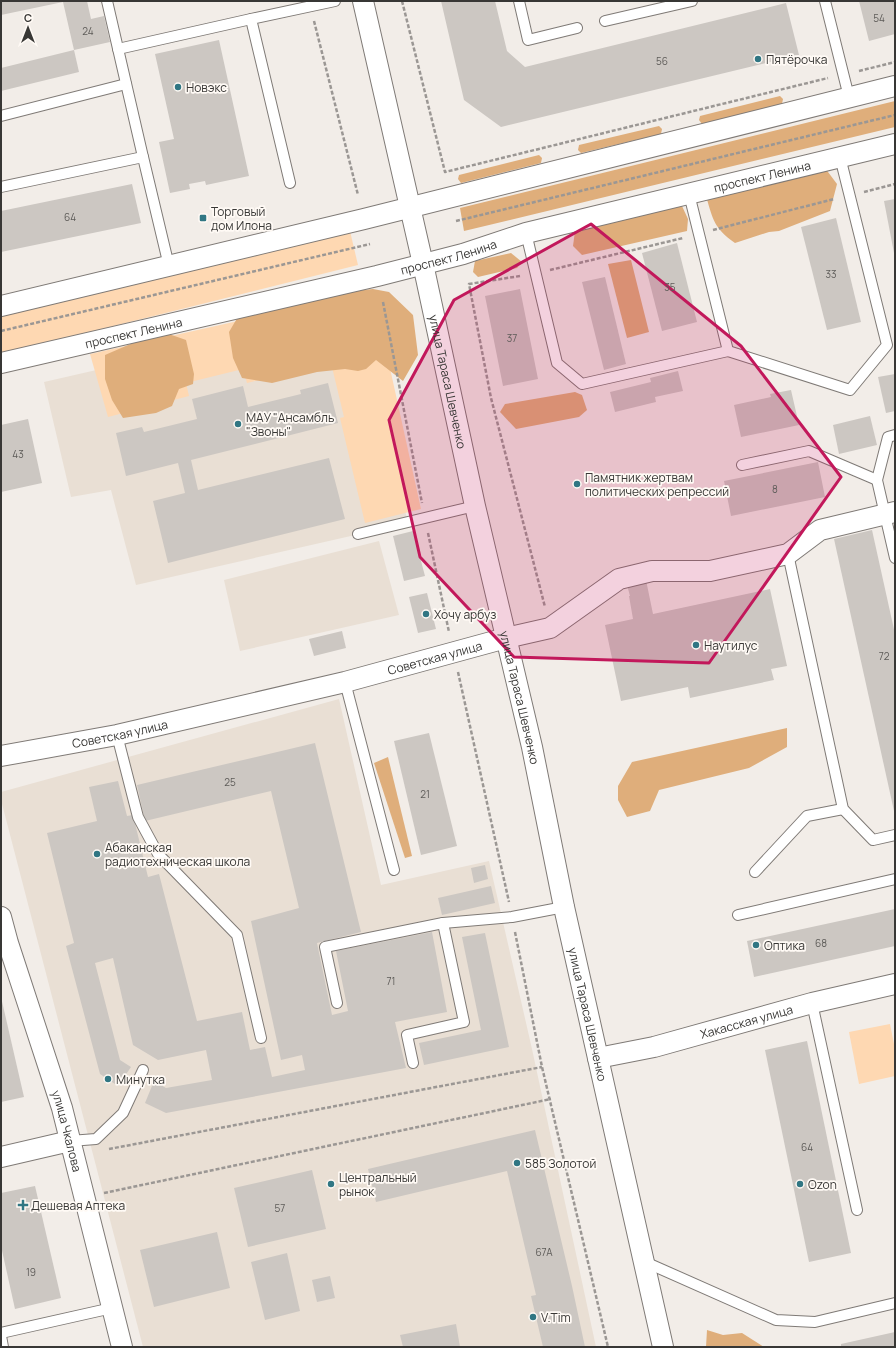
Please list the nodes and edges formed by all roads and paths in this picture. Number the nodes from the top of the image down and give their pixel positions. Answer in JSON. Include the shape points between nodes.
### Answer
{"nodes":[{"id":1,"x":107,"y":1,"type":"edge"},
{"id":2,"x":335,"y":1,"type":"edge"},
{"id":3,"x":363,"y":1,"type":"edge"},
{"id":4,"x":402,"y":1,"type":"edge"},
{"id":5,"x":519,"y":1,"type":"edge"},
{"id":6,"x":692,"y":1,"type":"edge"},
{"id":7,"x":825,"y":1,"type":"edge"},
{"id":8,"x":310,"y":6,"type":"junction"},
{"id":9,"x":251,"y":19,"type":"junction"},
{"id":10,"x":605,"y":22,"type":"dead end"},
{"id":11,"x":577,"y":28,"type":"dead end"},
{"id":12,"x":118,"y":49,"type":"junction"},
{"id":13,"x":895,"y":62,"type":"edge"},
{"id":14,"x":843,"y":75,"type":"junction"},
{"id":15,"x":126,"y":84,"type":"junction"},
{"id":16,"x":895,"y":86,"type":"edge"},
{"id":17,"x":849,"y":97,"type":"junction"},
{"id":18,"x":895,"y":115,"type":"edge"},
{"id":19,"x":1,"y":116,"type":"edge"},
{"id":20,"x":895,"y":144,"type":"edge"},
{"id":21,"x":143,"y":157,"type":"junction"},
{"id":22,"x":840,"y":157,"type":"junction"},
{"id":23,"x":290,"y":182,"type":"dead end"},
{"id":24,"x":1,"y":187,"type":"edge"},
{"id":25,"x":689,"y":194,"type":"junction"},
{"id":26,"x":358,"y":195,"type":"dead end"},
{"id":27,"x":410,"y":208,"type":"junction"},
{"id":28,"x":456,"y":221,"type":"dead end"},
{"id":29,"x":526,"y":233,"type":"junction"},
{"id":30,"x":370,"y":244,"type":"dead end"},
{"id":31,"x":423,"y":264,"type":"junction"},
{"id":32,"x":169,"y":266,"type":"junction"},
{"id":33,"x":469,"y":284,"type":"dead end"},
{"id":34,"x":383,"y":302,"type":"dead end"},
{"id":35,"x":1,"y":306,"type":"edge"},
{"id":36,"x":1,"y":331,"type":"edge"},
{"id":37,"x":728,"y":351,"type":"junction"},
{"id":38,"x":1,"y":363,"type":"edge"},
{"id":39,"x":895,"y":435,"type":"edge"},
{"id":40,"x":742,"y":465,"type":"dead end"},
{"id":41,"x":877,"y":480,"type":"junction"},
{"id":42,"x":475,"y":506,"type":"junction"},
{"id":43,"x":890,"y":513,"type":"edge"},
{"id":44,"x":424,"y":517,"type":"junction"},
{"id":45,"x":358,"y":534,"type":"dead end"},
{"id":46,"x":788,"y":554,"type":"junction"},
{"id":47,"x":895,"y":558,"type":"edge"},
{"id":48,"x":550,"y":628,"type":"junction"},
{"id":49,"x":506,"y":638,"type":"junction"},
{"id":50,"x":454,"y":652,"type":"junction"},
{"id":51,"x":345,"y":682,"type":"junction"},
{"id":52,"x":118,"y":735,"type":"junction"},
{"id":53,"x":1,"y":756,"type":"edge"},
{"id":54,"x":843,"y":809,"type":"junction"},
{"id":55,"x":895,"y":835,"type":"edge"},
{"id":56,"x":394,"y":870,"type":"dead end"},
{"id":57,"x":755,"y":872,"type":"dead end"},
{"id":58,"x":895,"y":879,"type":"edge"},
{"id":59,"x":564,"y":907,"type":"junction"},
{"id":60,"x":738,"y":915,"type":"dead end"},
{"id":61,"x":512,"y":916,"type":"junction"},
{"id":62,"x":1,"y":917,"type":"edge"},
{"id":63,"x":443,"y":922,"type":"junction"},
{"id":64,"x":4,"y":944,"type":"edge"},
{"id":65,"x":895,"y":984,"type":"edge"},
{"id":66,"x":337,"y":1003,"type":"dead end"},
{"id":67,"x":812,"y":1003,"type":"junction"},
{"id":68,"x":261,"y":1038,"type":"dead end"},
{"id":69,"x":598,"y":1058,"type":"junction"},
{"id":70,"x":413,"y":1063,"type":"dead end"},
{"id":71,"x":542,"y":1067,"type":"junction"},
{"id":72,"x":143,"y":1070,"type":"dead end"},
{"id":73,"x":550,"y":1099,"type":"junction"},
{"id":74,"x":70,"y":1141,"type":"junction"},
{"id":75,"x":103,"y":1150,"type":"dead end"},
{"id":76,"x":1,"y":1157,"type":"edge"},
{"id":77,"x":85,"y":1199,"type":"junction"},
{"id":78,"x":857,"y":1210,"type":"dead end"},
{"id":79,"x":645,"y":1262,"type":"junction"},
{"id":80,"x":895,"y":1303,"type":"edge"},
{"id":81,"x":112,"y":1308,"type":"junction"},
{"id":82,"x":1,"y":1333,"type":"edge"},
{"id":83,"x":1,"y":1336,"type":"edge"},
{"id":84,"x":3,"y":1347,"type":"edge"},
{"id":85,"x":122,"y":1347,"type":"edge"},
{"id":86,"x":608,"y":1347,"type":"edge"},
{"id":87,"x":663,"y":1347,"type":"edge"}],
"edges":[{"from":1,"to":12,"type":"lane"},
{"from":2,"to":8,"type":"lane"},
{"from":3,"to":27,"type":"street","name":"улица Тараса Шевченко"},
{"from":4,"to":14,"type":"path","via":[[445,172]]},
{"from":5,"to":11,"type":"lane","via":[[528,40]]},
{"from":6,"to":10,"type":"lane"},
{"from":7,"to":14,"type":"lane"},
{"from":8,"to":9,"type":"lane"},
{"from":8,"to":26,"type":"path"},
{"from":9,"to":12,"type":"lane"},
{"from":9,"to":23,"type":"lane"},
{"from":12,"to":15,"type":"lane"},
{"from":13,"to":14,"type":"path"},
{"from":14,"to":17,"type":"lane"},
{"from":15,"to":19,"type":"lane"},
{"from":15,"to":21,"type":"lane"},
{"from":16,"to":17,"type":"street"},
{"from":17,"to":27,"type":"street"},
{"from":18,"to":28,"type":"path"},
{"from":20,"to":22,"type":"street","name":"проспект Ленина"},
{"from":21,"to":24,"type":"lane"},
{"from":21,"to":32,"type":"lane"},
{"from":22,"to":25,"type":"street","name":"проспект Ленина"},
{"from":22,"to":37,"type":"lane","via":[[887,345],[850,390]]},
{"from":25,"to":29,"type":"street","name":"проспект Ленина"},
{"from":25,"to":37,"type":"lane"},
{"from":27,"to":31,"type":"street","name":"улица Тараса Шевченко"},
{"from":27,"to":32,"type":"street"},
{"from":29,"to":31,"type":"street","name":"проспект Ленина"},
{"from":29,"to":37,"type":"lane","via":[[557,363],[582,384]]},
{"from":30,"to":36,"type":"path"},
{"from":31,"to":38,"type":"street","name":"проспект Ленина"},
{"from":31,"to":42,"type":"street","name":"улица Тараса Шевченко"},
{"from":32,"to":35,"type":"street"},
{"from":33,"to":48,"type":"path","via":[[491,398]]},
{"from":34,"to":44,"type":"path"},
{"from":39,"to":41,"type":"lane","via":[[888,437]]},
{"from":40,"to":41,"type":"lane","via":[[809,451]]},
{"from":41,"to":43,"type":"lane"},
{"from":42,"to":44,"type":"lane"},
{"from":42,"to":49,"type":"street","name":"улица Тараса Шевченко"},
{"from":43,"to":46,"type":"street","name":"Советская улица","via":[[820,530]]},
{"from":43,"to":47,"type":"lane"},
{"from":44,"to":45,"type":"lane"},
{"from":44,"to":50,"type":"path"},
{"from":46,"to":48,"type":"street","name":"Советская улица","via":[[710,571],[652,571],[619,579]]},
{"from":46,"to":54,"type":"lane"},
{"from":48,"to":49,"type":"street","name":"Советская улица"},
{"from":49,"to":50,"type":"street","name":"Советская улица"},
{"from":49,"to":59,"type":"street","name":"улица Тараса Шевченко","via":[[532,747]]},
{"from":50,"to":51,"type":"street","name":"Советская улица"},
{"from":50,"to":61,"type":"path"},
{"from":51,"to":52,"type":"street","name":"Советская улица"},
{"from":51,"to":56,"type":"lane"},
{"from":52,"to":53,"type":"street","name":"Советская улица"},
{"from":52,"to":68,"type":"lane","via":[[138,817],[158,854],[237,935]]},
{"from":54,"to":55,"type":"lane","via":[[873,840]]},
{"from":54,"to":57,"type":"lane","via":[[807,816]]},
{"from":58,"to":60,"type":"lane"},
{"from":59,"to":61,"type":"lane"},
{"from":59,"to":69,"type":"street","name":"улица Тараса Шевченко"},
{"from":61,"to":63,"type":"lane"},
{"from":61,"to":71,"type":"path"},
{"from":62,"to":64,"type":"street","name":"улица Чкалова"},
{"from":63,"to":66,"type":"lane","via":[[325,947]]},
{"from":63,"to":70,"type":"lane","via":[[464,1022],[407,1035]]},
{"from":64,"to":74,"type":"street","name":"улица Чкалова","via":[[62,1108]]},
{"from":65,"to":67,"type":"street","name":"Хакасская улица"},
{"from":67,"to":69,"type":"street","name":"Хакасская улица","via":[[654,1047]]},
{"from":67,"to":78,"type":"lane"},
{"from":69,"to":79,"type":"street","name":"улица Тараса Шевченко"},
{"from":71,"to":73,"type":"path"},
{"from":71,"to":75,"type":"path"},
{"from":72,"to":74,"type":"lane","via":[[122,1113],[96,1139]]},
{"from":73,"to":77,"type":"path"},
{"from":73,"to":86,"type":"path"},
{"from":74,"to":76,"type":"street"},
{"from":74,"to":77,"type":"street","name":"улица Чкалова"},
{"from":77,"to":81,"type":"street","name":"улица Чкалова"},
{"from":79,"to":80,"type":"lane","via":[[776,1320],[815,1322]]},
{"from":79,"to":87,"type":"street","name":"улица Тараса Шевченко"},
{"from":81,"to":82,"type":"lane"},
{"from":81,"to":85,"type":"street","name":"улица Чкалова"},
{"from":83,"to":84,"type":"lane"}]}
